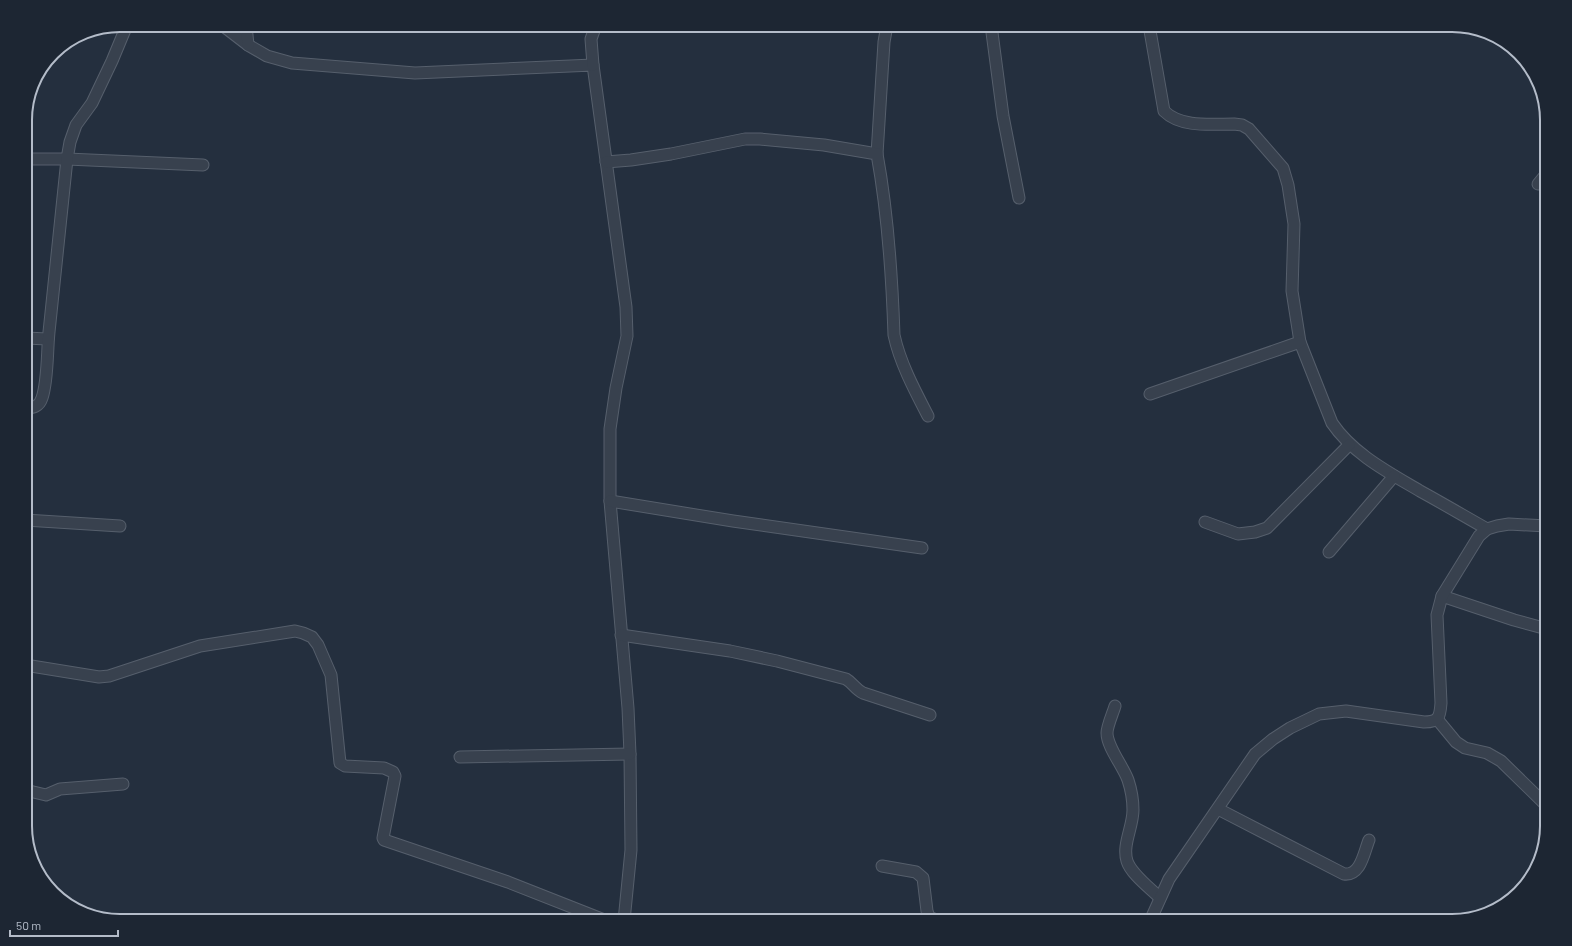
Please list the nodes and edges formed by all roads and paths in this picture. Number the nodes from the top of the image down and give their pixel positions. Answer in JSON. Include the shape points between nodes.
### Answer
{"nodes":[{"id":1,"x":124,"y":32,"type":"edge"},
{"id":2,"x":231,"y":32,"type":"edge"},
{"id":3,"x":247,"y":32,"type":"edge"},
{"id":4,"x":594,"y":32,"type":"edge"},
{"id":5,"x":886,"y":32,"type":"edge"},
{"id":6,"x":992,"y":32,"type":"edge"},
{"id":7,"x":1150,"y":32,"type":"edge"},
{"id":8,"x":248,"y":45,"type":"junction"},
{"id":9,"x":593,"y":65,"type":"junction"},
{"id":10,"x":878,"y":154,"type":"junction"},
{"id":11,"x":32,"y":159,"type":"edge"},
{"id":12,"x":67,"y":159,"type":"junction"},
{"id":13,"x":606,"y":162,"type":"junction"},
{"id":14,"x":203,"y":165,"type":"dead end"},
{"id":15,"x":1540,"y":182,"type":"edge"},
{"id":16,"x":1538,"y":184,"type":"dead end"},
{"id":17,"x":1020,"y":198,"type":"dead end"},
{"id":18,"x":32,"y":338,"type":"edge"},
{"id":19,"x":48,"y":339,"type":"junction"},
{"id":20,"x":1300,"y":342,"type":"junction"},
{"id":21,"x":1150,"y":394,"type":"dead end"},
{"id":22,"x":32,"y":408,"type":"edge"},
{"id":23,"x":928,"y":416,"type":"dead end"},
{"id":24,"x":1349,"y":445,"type":"junction"},
{"id":25,"x":1394,"y":476,"type":"junction"},
{"id":26,"x":610,"y":501,"type":"junction"},
{"id":27,"x":32,"y":520,"type":"edge"},
{"id":28,"x":1206,"y":522,"type":"dead end"},
{"id":29,"x":120,"y":526,"type":"dead end"},
{"id":30,"x":1540,"y":526,"type":"edge"},
{"id":31,"x":1487,"y":529,"type":"junction"},
{"id":32,"x":922,"y":548,"type":"dead end"},
{"id":33,"x":1329,"y":552,"type":"dead end"},
{"id":34,"x":1442,"y":596,"type":"junction"},
{"id":35,"x":1540,"y":627,"type":"edge"},
{"id":36,"x":621,"y":635,"type":"junction"},
{"id":37,"x":32,"y":666,"type":"edge"},
{"id":38,"x":1115,"y":706,"type":"dead end"},
{"id":39,"x":930,"y":715,"type":"dead end"},
{"id":40,"x":1437,"y":719,"type":"junction"},
{"id":41,"x":630,"y":754,"type":"junction"},
{"id":42,"x":460,"y":757,"type":"dead end"},
{"id":43,"x":123,"y":784,"type":"dead end"},
{"id":44,"x":32,"y":792,"type":"edge"},
{"id":45,"x":1540,"y":799,"type":"edge"},
{"id":46,"x":1218,"y":809,"type":"junction"},
{"id":47,"x":1369,"y":840,"type":"dead end"},
{"id":48,"x":882,"y":866,"type":"dead end"},
{"id":49,"x":1160,"y":898,"type":"junction"},
{"id":50,"x":589,"y":914,"type":"edge"},
{"id":51,"x":625,"y":914,"type":"edge"},
{"id":52,"x":928,"y":914,"type":"edge"},
{"id":53,"x":1153,"y":914,"type":"edge"}],
"edges":[{"from":1,"to":12,"type":"street","via":[[92,103],[76,125]]},
{"from":2,"to":8,"type":"street"},
{"from":3,"to":8,"type":"street"},
{"from":4,"to":9,"type":"street","via":[[591,39]]},
{"from":5,"to":10,"type":"street"},
{"from":6,"to":17,"type":"street","via":[[1003,116]]},
{"from":7,"to":20,"type":"street","via":[[1164,111],[1185,122],[1242,125],[1249,129],[1283,168],[1294,224],[1292,291]]},
{"from":8,"to":9,"type":"street","via":[[267,56],[292,63],[415,73]]},
{"from":9,"to":13,"type":"street"},
{"from":10,"to":13,"type":"street","via":[[824,145],[745,139],[671,154]]},
{"from":10,"to":23,"type":"street","via":[[893,281],[894,335],[914,391]]},
{"from":11,"to":12,"type":"street"},
{"from":12,"to":14,"type":"street"},
{"from":12,"to":19,"type":"street"},
{"from":13,"to":26,"type":"street","via":[[626,307],[627,336],[610,429]]},
{"from":15,"to":16,"type":"street"},
{"from":18,"to":19,"type":"street"},
{"from":19,"to":22,"type":"street","via":[[42,398],[38,405]]},
{"from":20,"to":21,"type":"street"},
{"from":20,"to":24,"type":"street","via":[[1332,423]]},
{"from":24,"to":25,"type":"street"},
{"from":24,"to":28,"type":"street","via":[[1267,528],[1238,534]]},
{"from":25,"to":31,"type":"street"},
{"from":25,"to":33,"type":"street"},
{"from":26,"to":32,"type":"street"},
{"from":26,"to":36,"type":"street"},
{"from":27,"to":29,"type":"street"},
{"from":30,"to":31,"type":"street","via":[[1509,524]]},
{"from":31,"to":34,"type":"street","via":[[1479,536]]},
{"from":34,"to":35,"type":"street"},
{"from":34,"to":40,"type":"street","via":[[1437,614],[1441,703]]},
{"from":36,"to":39,"type":"street","via":[[730,651],[777,661],[838,677],[851,682],[863,693]]},
{"from":36,"to":41,"type":"street"},
{"from":37,"to":50,"type":"street","via":[[99,677],[109,676],[200,646],[295,632],[312,637],[331,675],[340,764],[384,768],[393,772],[395,776],[384,840],[508,882]]},
{"from":38,"to":49,"type":"street","via":[[1107,732],[1128,780],[1133,809],[1127,842],[1127,862],[1132,871]]},
{"from":40,"to":45,"type":"street","via":[[1456,742],[1465,748],[1486,753],[1501,761]]},
{"from":40,"to":46,"type":"street","via":[[1424,722],[1346,711],[1319,714],[1290,728],[1255,754]]},
{"from":41,"to":42,"type":"street"},
{"from":41,"to":51,"type":"street","via":[[632,850]]},
{"from":43,"to":44,"type":"street","via":[[60,789],[46,795]]},
{"from":46,"to":47,"type":"street","via":[[1344,874],[1354,872],[1360,864]]},
{"from":46,"to":49,"type":"street","via":[[1169,879]]},
{"from":48,"to":52,"type":"street","via":[[916,872],[923,878]]},
{"from":49,"to":53,"type":"street"}]}
